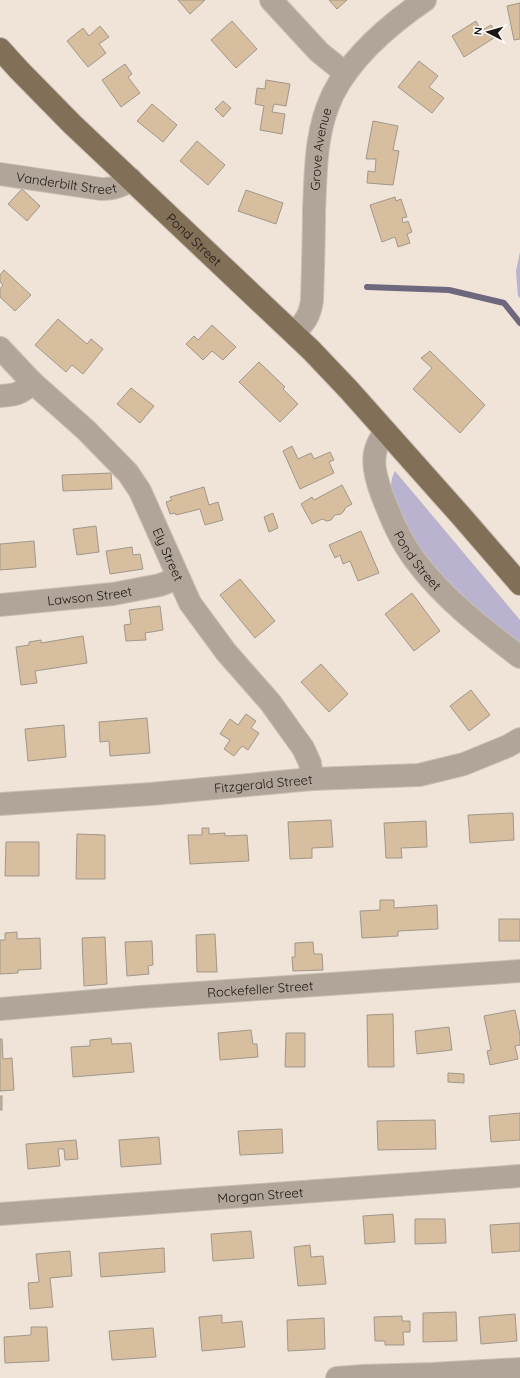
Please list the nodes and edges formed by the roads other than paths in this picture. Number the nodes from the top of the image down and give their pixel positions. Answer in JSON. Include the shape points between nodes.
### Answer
{"nodes":[{"id":1,"x":271,"y":0,"type":"edge"},
{"id":2,"x":425,"y":0,"type":"edge"},
{"id":3,"x":0,"y":48,"type":"edge"},
{"id":4,"x":346,"y":73,"type":"junction"},
{"id":5,"x":0,"y":174,"type":"edge"},
{"id":6,"x":131,"y":179,"type":"junction"},
{"id":7,"x":294,"y":333,"type":"junction"},
{"id":8,"x":0,"y":348,"type":"edge"},
{"id":9,"x":32,"y":382,"type":"junction"},
{"id":10,"x":0,"y":396,"type":"edge"},
{"id":11,"x":386,"y":432,"type":"junction"},
{"id":12,"x":178,"y":578,"type":"junction"},
{"id":13,"x":520,"y":584,"type":"edge"},
{"id":14,"x":0,"y":605,"type":"edge"},
{"id":15,"x":520,"y":657,"type":"edge"},
{"id":16,"x":520,"y":739,"type":"edge"},
{"id":17,"x":312,"y":779,"type":"junction"},
{"id":18,"x":0,"y":804,"type":"edge"},
{"id":19,"x":520,"y":971,"type":"edge"},
{"id":20,"x":0,"y":1009,"type":"edge"},
{"id":21,"x":520,"y":1176,"type":"edge"},
{"id":22,"x":0,"y":1214,"type":"edge"},
{"id":23,"x":520,"y":1368,"type":"edge"},
{"id":24,"x":432,"y":1376,"type":"edge"},
{"id":25,"x":337,"y":1378,"type":"edge"}],
"edges":[{"from":1,"to":4,"type":"street","via":[[319,52]]},
{"from":2,"to":4,"type":"street","name":"Grove Avenue","via":[[384,31]]},
{"from":3,"to":6,"type":"main road","name":"Pond Street","via":[[72,124]]},
{"from":4,"to":7,"type":"street","name":"Grove Avenue","via":[[332,96],[319,136],[311,311]]},
{"from":5,"to":6,"type":"street","name":"Vanderbilt Street","via":[[101,189],[118,187]]},
{"from":6,"to":7,"type":"main road","name":"Pond Street"},
{"from":7,"to":11,"type":"main road","name":"Pond Street"},
{"from":8,"to":9,"type":"street","name":"Ely Street"},
{"from":9,"to":10,"type":"street","via":[[19,393]]},
{"from":9,"to":12,"type":"street","name":"Ely Street","via":[[86,430],[128,473],[140,491]]},
{"from":11,"to":13,"type":"main road","name":"Pond Street"},
{"from":11,"to":15,"type":"street","name":"Pond Street","via":[[376,447],[374,469],[392,519],[406,545],[442,592],[473,621]]},
{"from":12,"to":14,"type":"street","name":"Lawson Street","via":[[155,587],[113,594]]},
{"from":12,"to":17,"type":"street","name":"Ely Street","via":[[190,603],[212,634],[270,702],[303,748],[310,763]]},
{"from":16,"to":17,"type":"street","name":"Fitzgerald Street","via":[[480,758],[433,772],[405,776]]},
{"from":17,"to":18,"type":"street","name":"Fitzgerald Street"},
{"from":19,"to":20,"type":"street","name":"Rockefeller Street"},
{"from":21,"to":22,"type":"street","name":"Morgan Street"},
{"from":23,"to":24,"type":"street"},
{"from":24,"to":25,"type":"street"}]}
